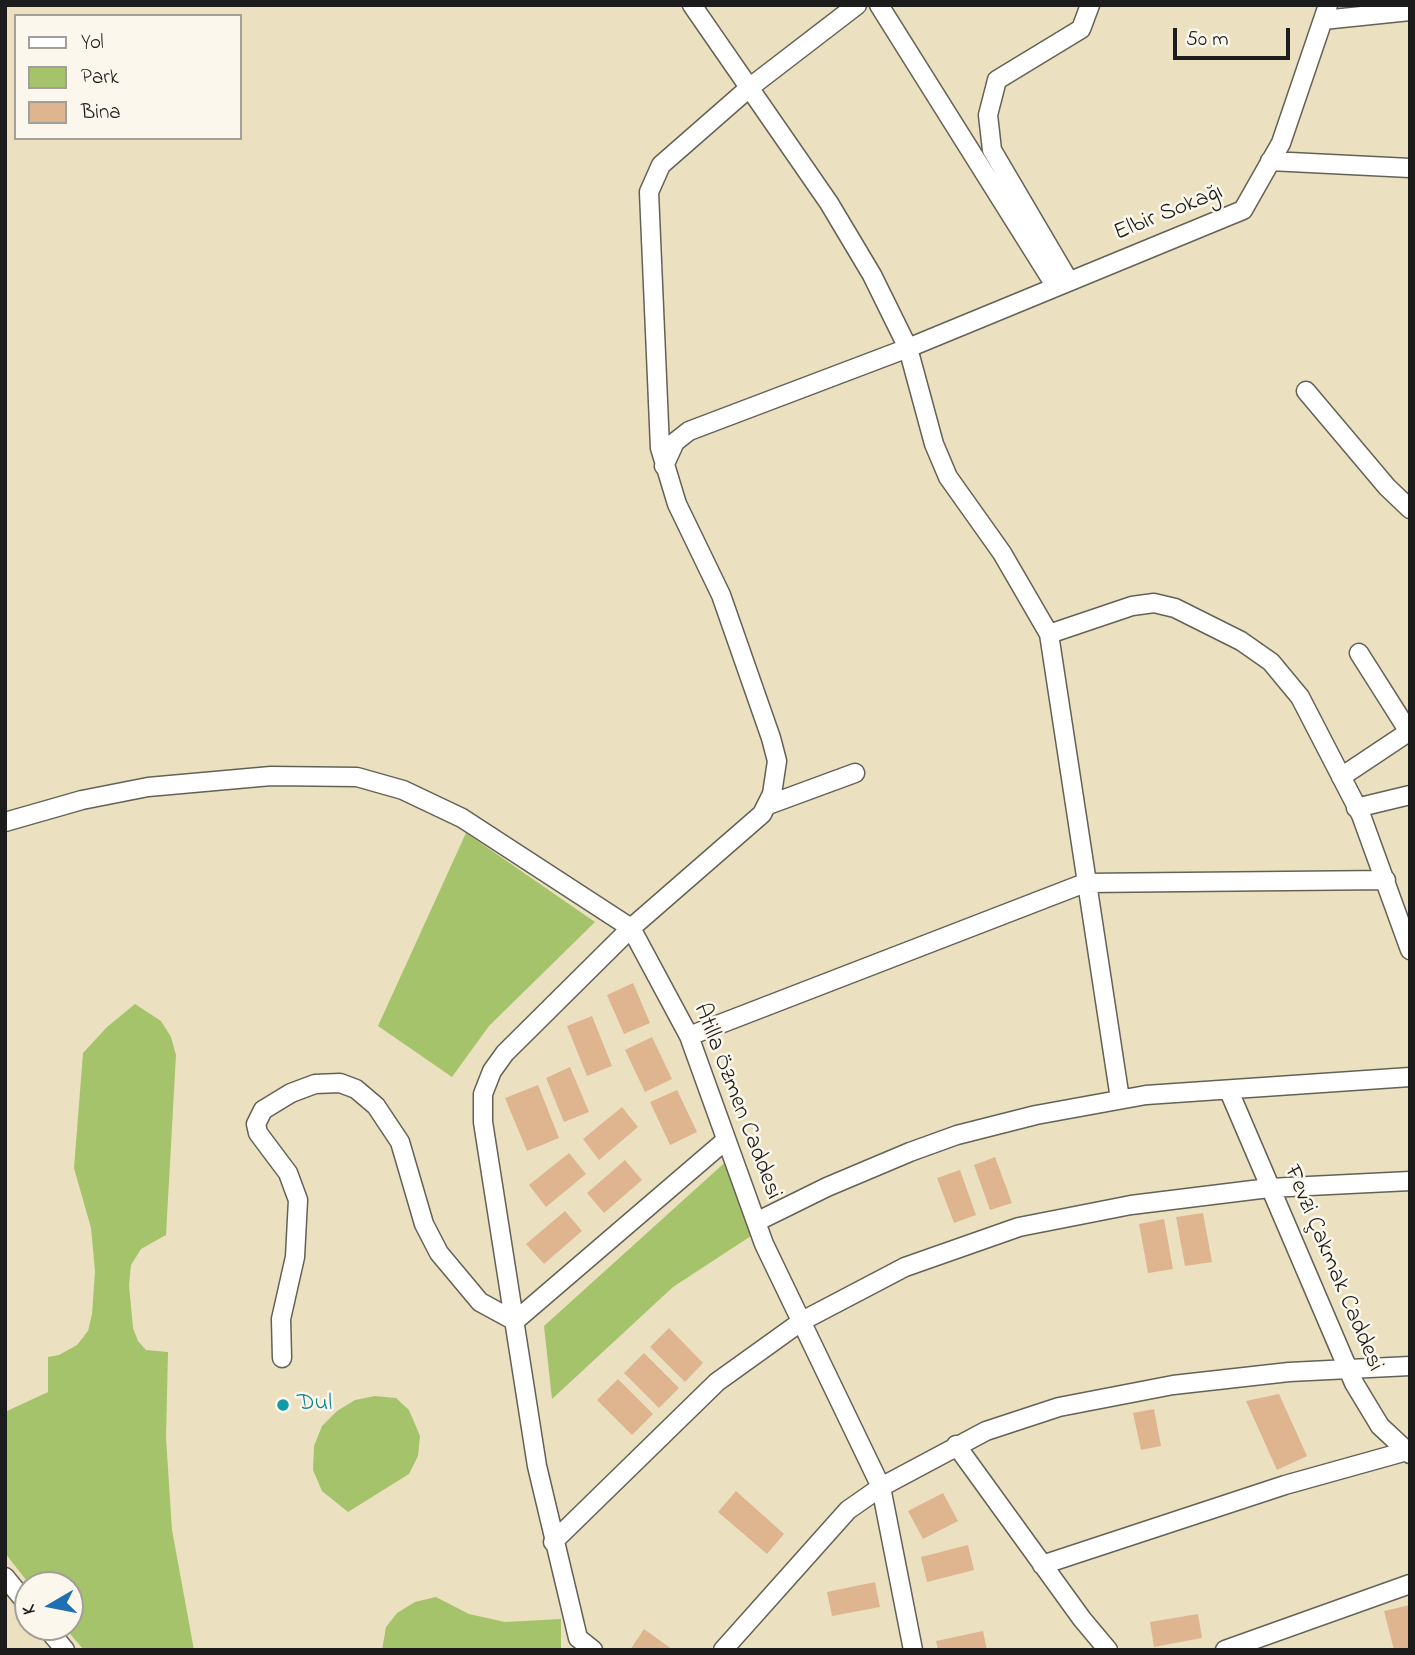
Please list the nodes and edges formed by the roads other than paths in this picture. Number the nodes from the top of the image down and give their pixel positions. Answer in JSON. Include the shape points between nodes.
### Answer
{"nodes":[{"id":1,"x":692,"y":5,"type":"edge"},
{"id":2,"x":857,"y":5,"type":"edge"},
{"id":3,"x":879,"y":5,"type":"edge"},
{"id":4,"x":1090,"y":5,"type":"edge"},
{"id":5,"x":1410,"y":11,"type":"edge"},
{"id":6,"x":1326,"y":13,"type":"edge"},
{"id":7,"x":749,"y":88,"type":"junction"},
{"id":8,"x":1270,"y":161,"type":"junction"},
{"id":9,"x":1410,"y":168,"type":"edge"},
{"id":10,"x":1063,"y":284,"type":"junction"},
{"id":11,"x":908,"y":348,"type":"junction"},
{"id":12,"x":1307,"y":391,"type":"dead end"},
{"id":13,"x":664,"y":466,"type":"junction"},
{"id":14,"x":1410,"y":509,"type":"edge"},
{"id":15,"x":1049,"y":634,"type":"junction"},
{"id":16,"x":1360,"y":653,"type":"dead end"},
{"id":17,"x":1409,"y":732,"type":"edge"},
{"id":18,"x":855,"y":772,"type":"dead end"},
{"id":19,"x":1341,"y":777,"type":"junction"},
{"id":20,"x":1410,"y":795,"type":"edge"},
{"id":21,"x":768,"y":804,"type":"junction"},
{"id":22,"x":1356,"y":807,"type":"junction"},
{"id":23,"x":5,"y":822,"type":"edge"},
{"id":24,"x":1386,"y":880,"type":"junction"},
{"id":25,"x":1085,"y":883,"type":"junction"},
{"id":26,"x":631,"y":928,"type":"junction"},
{"id":27,"x":1410,"y":950,"type":"edge"},
{"id":28,"x":689,"y":1036,"type":"junction"},
{"id":29,"x":1410,"y":1077,"type":"edge"},
{"id":30,"x":1229,"y":1091,"type":"junction"},
{"id":31,"x":1120,"y":1099,"type":"junction"},
{"id":32,"x":726,"y":1140,"type":"junction"},
{"id":33,"x":1410,"y":1181,"type":"edge"},
{"id":34,"x":1269,"y":1188,"type":"junction"},
{"id":35,"x":756,"y":1223,"type":"junction"},
{"id":36,"x":515,"y":1321,"type":"junction"},
{"id":37,"x":802,"y":1321,"type":"junction"},
{"id":38,"x":282,"y":1358,"type":"dead end"},
{"id":39,"x":1410,"y":1366,"type":"edge"},
{"id":40,"x":1348,"y":1368,"type":"junction"},
{"id":41,"x":956,"y":1445,"type":"junction"},
{"id":42,"x":1408,"y":1453,"type":"edge"},
{"id":43,"x":881,"y":1487,"type":"junction"},
{"id":44,"x":553,"y":1542,"type":"junction"},
{"id":45,"x":1042,"y":1564,"type":"junction"},
{"id":46,"x":1410,"y":1584,"type":"edge"},
{"id":47,"x":910,"y":1647,"type":"edge"},
{"id":48,"x":592,"y":1649,"type":"edge"},
{"id":49,"x":723,"y":1650,"type":"edge"},
{"id":50,"x":1108,"y":1650,"type":"edge"},
{"id":51,"x":1225,"y":1650,"type":"edge"}],
"edges":[{"from":1,"to":7,"type":"street"},
{"from":2,"to":7,"type":"street"},
{"from":3,"to":10,"type":"street"},
{"from":4,"to":10,"type":"street","via":[[1081,29],[997,80],[988,115],[992,150]]},
{"from":5,"to":6,"type":"street"},
{"from":6,"to":8,"type":"street","name":"Elbir Sokağı","via":[[1281,143]]},
{"from":7,"to":11,"type":"street","via":[[852,239]]},
{"from":7,"to":13,"type":"street","via":[[661,164],[649,192],[658,430]]},
{"from":8,"to":9,"type":"street"},
{"from":8,"to":10,"type":"street","name":"Elbir Sokağı","via":[[1243,211]]},
{"from":10,"to":11,"type":"street","name":"Elbir Sokağı"},
{"from":11,"to":13,"type":"street","name":"Elbir Sokağı","via":[[689,431],[675,442]]},
{"from":11,"to":15,"type":"street","via":[[934,444],[948,477],[1002,553]]},
{"from":12,"to":14,"type":"street"},
{"from":13,"to":21,"type":"street","via":[[721,595],[775,749],[777,773]]},
{"from":15,"to":19,"type":"street","via":[[1143,603],[1175,608],[1241,641],[1282,673],[1300,697]]},
{"from":15,"to":25,"type":"street"},
{"from":16,"to":17,"type":"street"},
{"from":17,"to":19,"type":"street"},
{"from":18,"to":21,"type":"street"},
{"from":19,"to":22,"type":"street"},
{"from":20,"to":22,"type":"street"},
{"from":21,"to":26,"type":"street"},
{"from":22,"to":24,"type":"street"},
{"from":23,"to":26,"type":"street","name":"Atilla Özmen Caddesi","via":[[148,786],[271,776],[356,777],[403,790],[462,818]]},
{"from":24,"to":25,"type":"street"},
{"from":24,"to":27,"type":"street"},
{"from":25,"to":28,"type":"street"},
{"from":25,"to":31,"type":"street"},
{"from":26,"to":28,"type":"street","name":"Atilla Özmen Caddesi"},
{"from":26,"to":36,"type":"street","via":[[505,1053],[487,1081],[483,1122]]},
{"from":28,"to":32,"type":"street","name":"Atilla Özmen Caddesi"},
{"from":29,"to":30,"type":"street"},
{"from":30,"to":31,"type":"street"},
{"from":30,"to":34,"type":"street","name":"Fevzi Çakmak Caddesi"},
{"from":31,"to":35,"type":"street","via":[[1009,1121],[933,1143],[827,1187]]},
{"from":32,"to":35,"type":"street","name":"Atilla Özmen Caddesi"},
{"from":32,"to":36,"type":"street"},
{"from":33,"to":34,"type":"street"},
{"from":34,"to":37,"type":"street","via":[[1131,1205],[1018,1227],[905,1267]]},
{"from":34,"to":40,"type":"street","name":"Fevzi Çakmak Caddesi"},
{"from":35,"to":37,"type":"street","name":"Atilla Özmen Caddesi"},
{"from":36,"to":38,"type":"street","via":[[480,1302],[439,1253],[424,1224],[400,1142],[382,1112],[349,1086],[315,1084],[263,1110],[256,1124],[288,1173],[298,1200],[295,1257],[281,1320]]},
{"from":36,"to":44,"type":"street"},
{"from":37,"to":43,"type":"street","name":"Atilla Özmen Caddesi"},
{"from":37,"to":44,"type":"street","via":[[717,1382]]},
{"from":39,"to":40,"type":"street"},
{"from":40,"to":41,"type":"street","via":[[1231,1378],[1093,1400],[1011,1421]]},
{"from":40,"to":42,"type":"street","name":"Fevzi Çakmak Caddesi","via":[[1369,1411]]},
{"from":41,"to":43,"type":"street"},
{"from":41,"to":45,"type":"street"},
{"from":42,"to":45,"type":"street","via":[[1285,1485]]},
{"from":43,"to":47,"type":"street","name":"Atilla Özmen Caddesi"},
{"from":43,"to":49,"type":"street","via":[[848,1510]]},
{"from":44,"to":48,"type":"street","via":[[578,1638]]},
{"from":45,"to":50,"type":"street"},
{"from":46,"to":51,"type":"street"}]}
